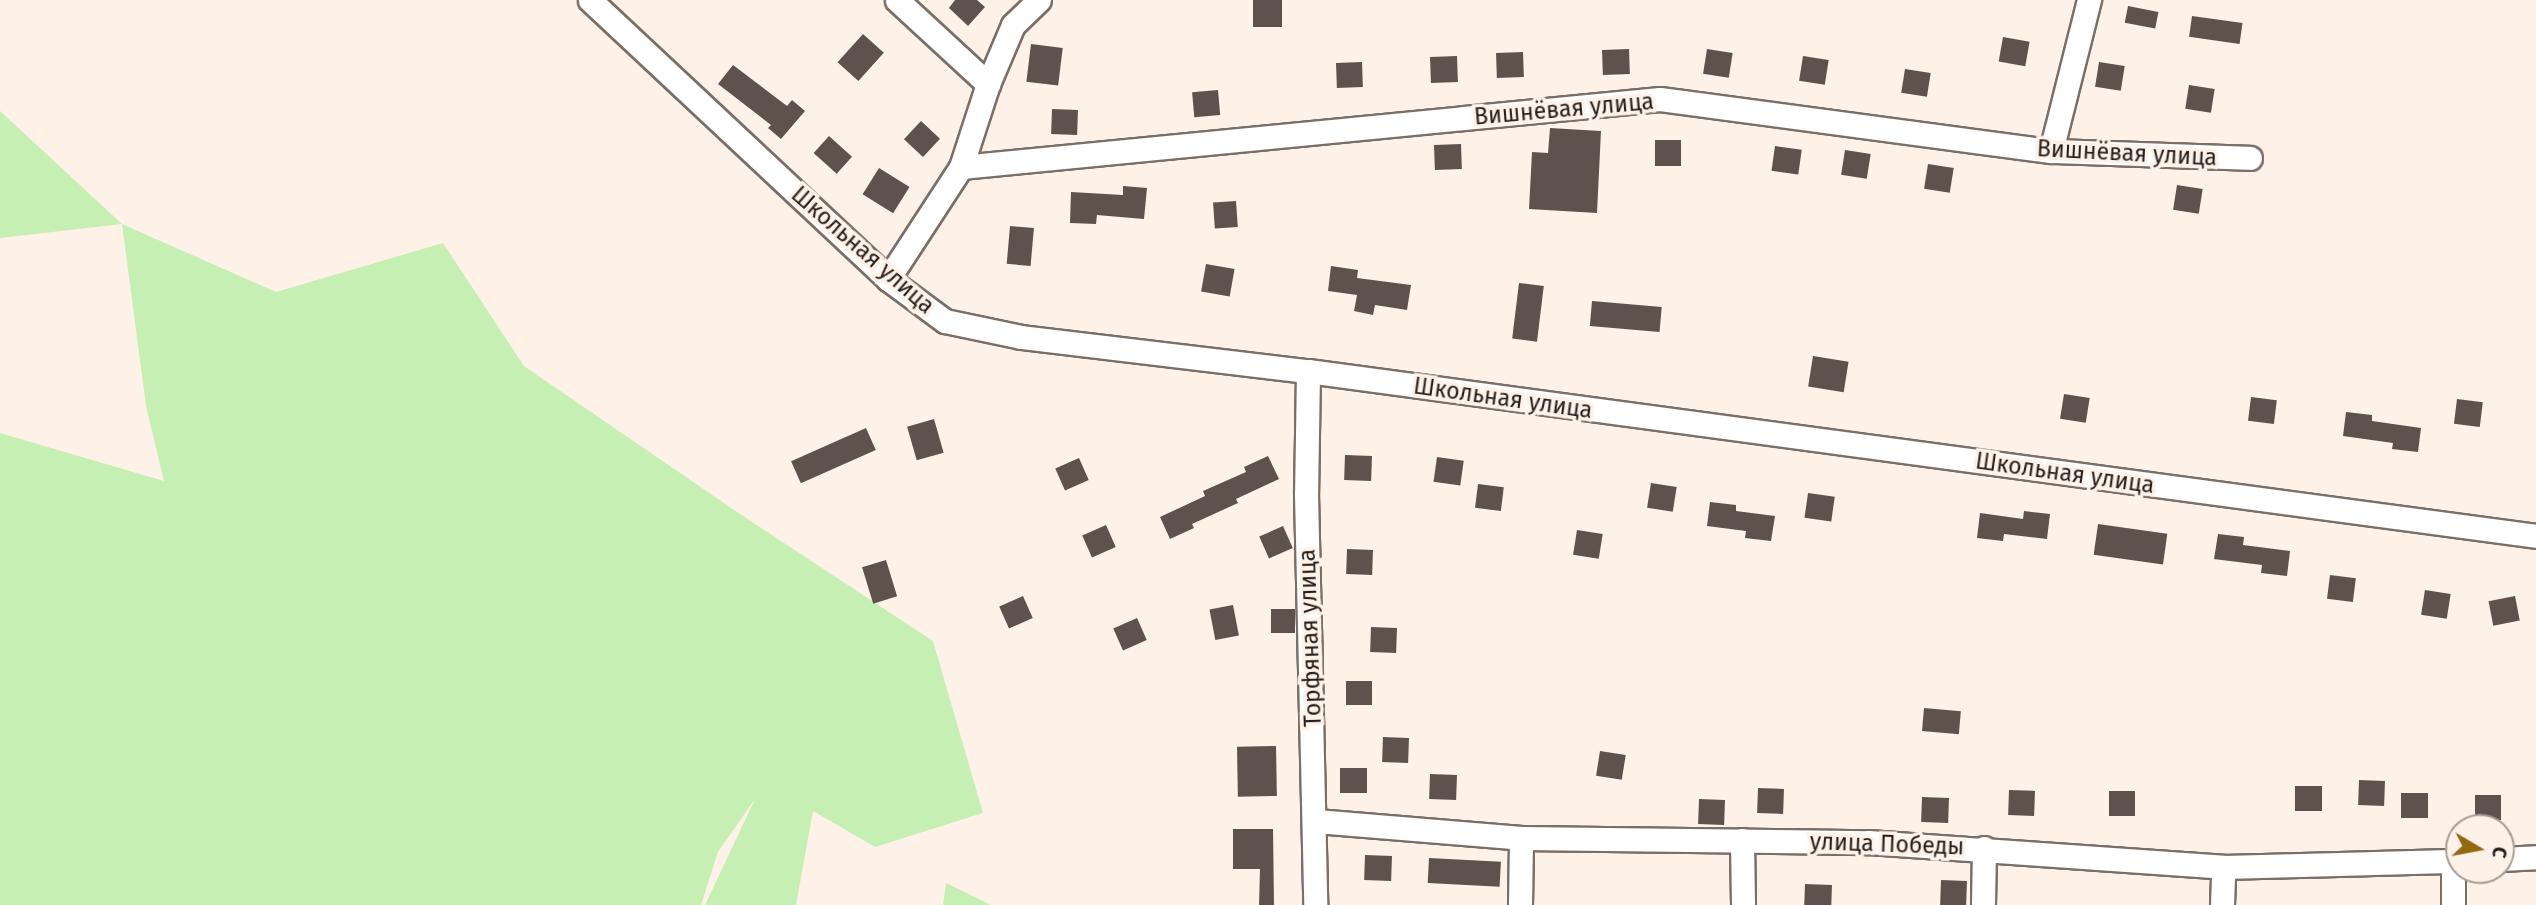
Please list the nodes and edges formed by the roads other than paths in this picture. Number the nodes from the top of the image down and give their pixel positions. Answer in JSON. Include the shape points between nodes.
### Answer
{"nodes":[{"id":1,"x":590,"y":0,"type":"edge"},
{"id":2,"x":897,"y":0,"type":"edge"},
{"id":3,"x":1039,"y":0,"type":"edge"},
{"id":4,"x":2089,"y":0,"type":"edge"},
{"id":5,"x":988,"y":84,"type":"junction"},
{"id":6,"x":2051,"y":151,"type":"junction"},
{"id":7,"x":2250,"y":158,"type":"dead end"},
{"id":8,"x":961,"y":167,"type":"junction"},
{"id":9,"x":888,"y":278,"type":"junction"},
{"id":10,"x":1308,"y":372,"type":"junction"},
{"id":11,"x":2536,"y":536,"type":"edge"},
{"id":12,"x":1316,"y":821,"type":"junction"},
{"id":13,"x":1521,"y":838,"type":"junction"},
{"id":14,"x":1742,"y":840,"type":"junction"},
{"id":15,"x":1984,"y":848,"type":"junction"},
{"id":16,"x":2536,"y":857,"type":"edge"},
{"id":17,"x":2515,"y":858,"type":"edge"},
{"id":18,"x":2445,"y":862,"type":"edge"},
{"id":19,"x":2223,"y":867,"type":"junction"},
{"id":20,"x":2454,"y":884,"type":"edge"},
{"id":21,"x":1315,"y":905,"type":"edge"},
{"id":22,"x":1520,"y":905,"type":"edge"},
{"id":23,"x":1743,"y":905,"type":"edge"},
{"id":24,"x":1983,"y":905,"type":"edge"},
{"id":25,"x":2222,"y":905,"type":"edge"},
{"id":26,"x":2452,"y":905,"type":"edge"}],
"edges":[{"from":1,"to":9,"type":"street","name":"Школьная улица"},
{"from":2,"to":5,"type":"street"},
{"from":3,"to":5,"type":"street","via":[[1013,25]]},
{"from":4,"to":6,"type":"street"},
{"from":5,"to":8,"type":"street"},
{"from":6,"to":7,"type":"street","name":"Вишнёвая улица"},
{"from":6,"to":8,"type":"street","name":"Вишнёвая улица","via":[[1660,99]]},
{"from":8,"to":9,"type":"street"},
{"from":9,"to":10,"type":"street","name":"Школьная улица","via":[[945,321],[1021,337]]},
{"from":10,"to":11,"type":"street","name":"Школьная улица"},
{"from":10,"to":12,"type":"street","name":"Торфяная улица","via":[[1306,494]]},
{"from":12,"to":13,"type":"street","name":"улица Победы"},
{"from":12,"to":21,"type":"street","name":"Торфяная улица"},
{"from":13,"to":14,"type":"street","name":"улица Победы"},
{"from":13,"to":22,"type":"street"},
{"from":14,"to":15,"type":"street","name":"улица Победы"},
{"from":14,"to":23,"type":"street"},
{"from":15,"to":19,"type":"street","name":"улица Победы"},
{"from":15,"to":24,"type":"street"},
{"from":16,"to":17,"type":"street"},
{"from":18,"to":19,"type":"street","name":"улица Победы"},
{"from":19,"to":25,"type":"street"},
{"from":20,"to":26,"type":"street"}]}
